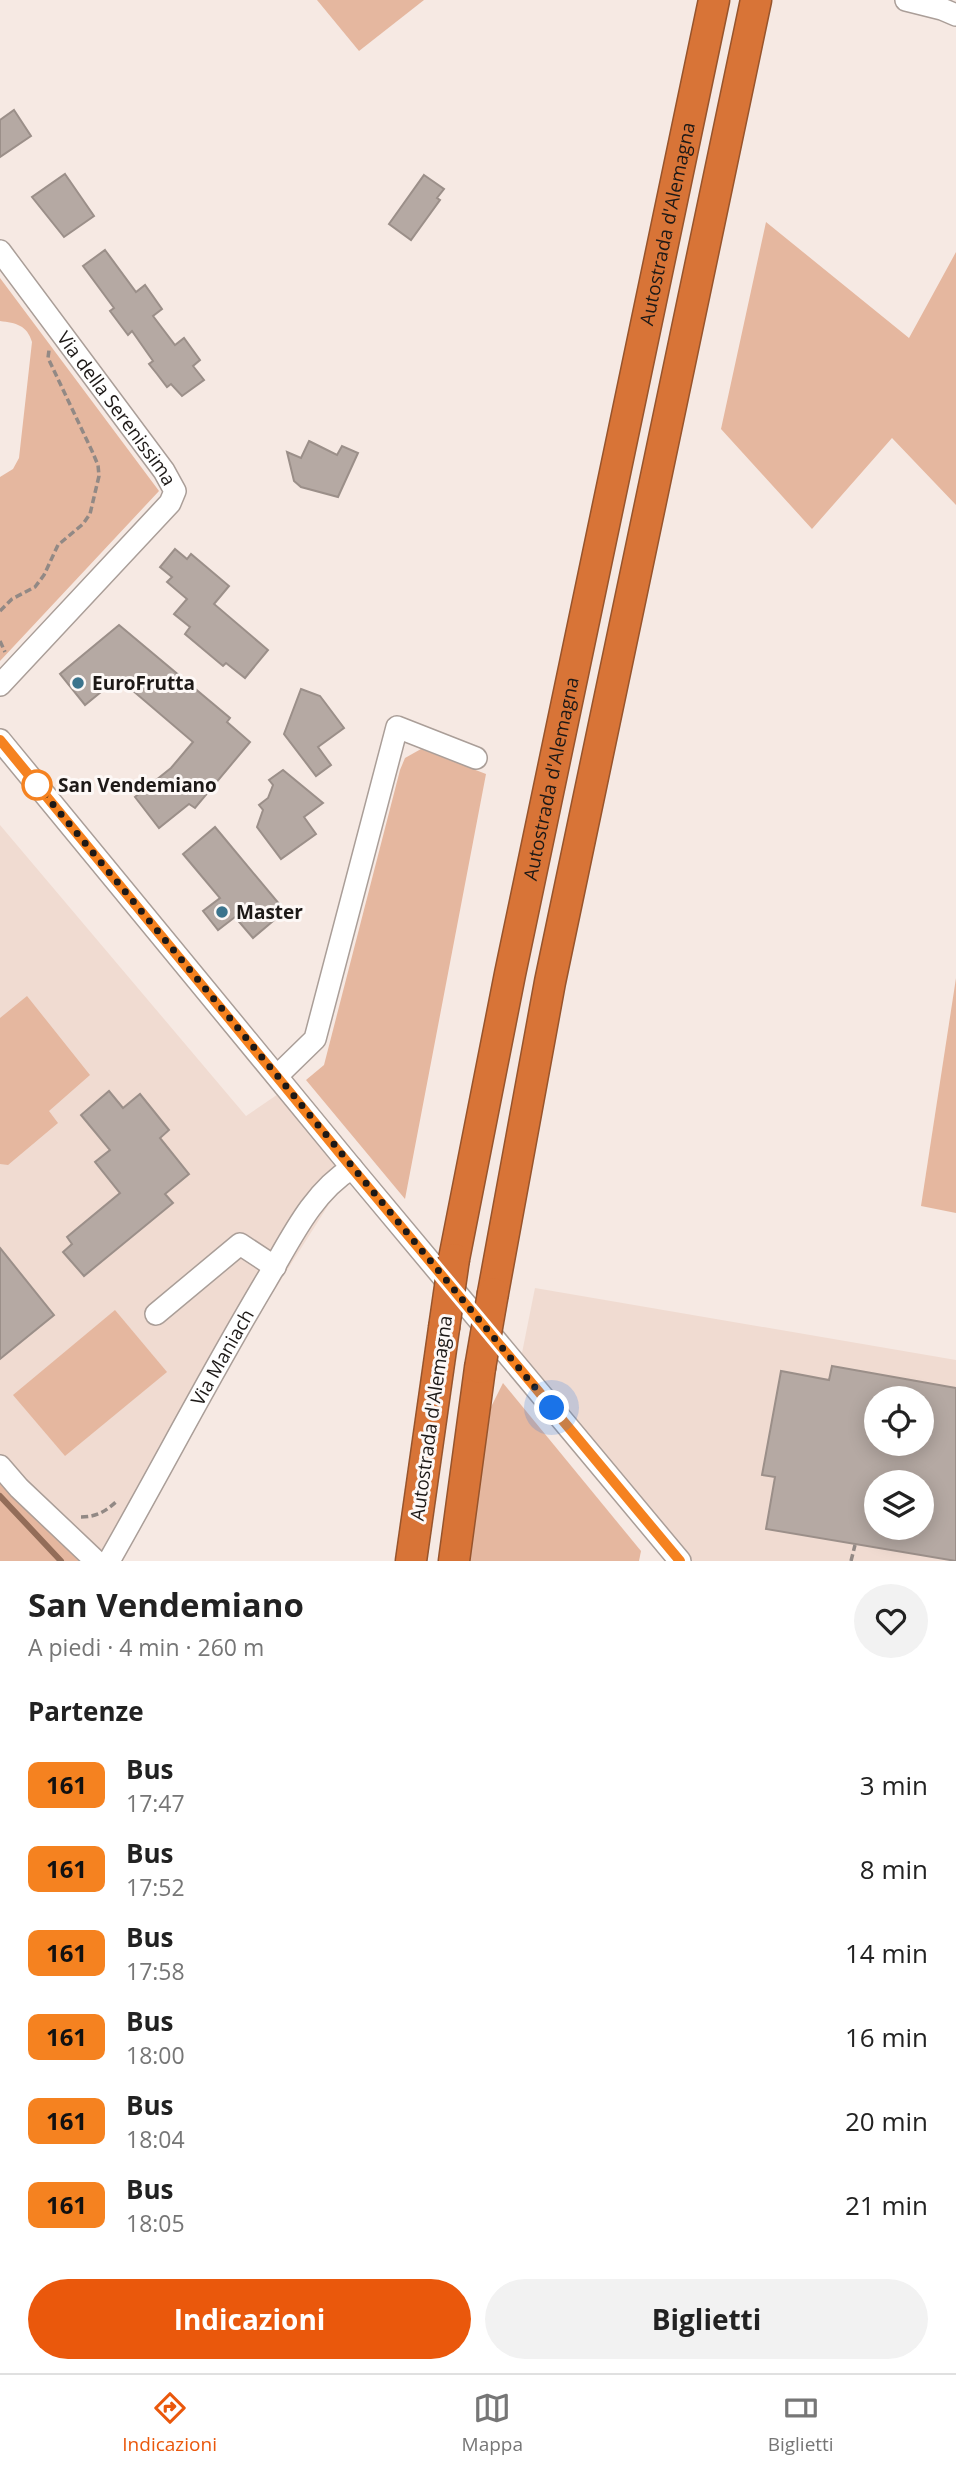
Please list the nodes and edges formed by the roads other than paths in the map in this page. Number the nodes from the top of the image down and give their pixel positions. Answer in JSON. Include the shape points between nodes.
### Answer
{"nodes":[{"id":1,"x":714,"y":0,"type":"edge"},
{"id":2,"x":756,"y":0,"type":"edge"},
{"id":3,"x":906,"y":0,"type":"edge"},
{"id":4,"x":956,"y":15,"type":"edge"},
{"id":5,"x":0,"y":251,"type":"edge"},
{"id":6,"x":0,"y":685,"type":"edge"},
{"id":7,"x":0,"y":740,"type":"edge"},
{"id":8,"x":476,"y":758,"type":"dead end"},
{"id":9,"x":277,"y":1076,"type":"junction"},
{"id":10,"x":352,"y":1168,"type":"junction"},
{"id":11,"x":275,"y":1267,"type":"junction"},
{"id":12,"x":156,"y":1314,"type":"dead end"},
{"id":13,"x":0,"y":1466,"type":"edge"},
{"id":14,"x":96,"y":1561,"type":"edge"},
{"id":15,"x":109,"y":1561,"type":"edge"},
{"id":16,"x":411,"y":1561,"type":"edge"},
{"id":17,"x":454,"y":1561,"type":"edge"},
{"id":18,"x":680,"y":1561,"type":"edge"}],
"edges":[{"from":1,"to":16,"type":"highway","name":"Autostrada d'Alemagna","bridge":true,"via":[[454,1259]]},
{"from":2,"to":17,"type":"highway","bridge":true,"via":[[550,982],[480,1368]]},
{"from":3,"to":4,"type":"street"},
{"from":5,"to":6,"type":"street","name":"Via della Serenissima","via":[[164,471],[174,491],[170,503]]},
{"from":7,"to":9,"type":"street"},
{"from":8,"to":9,"type":"street","via":[[397,727],[315,1040]]},
{"from":9,"to":10,"type":"street"},
{"from":10,"to":11,"type":"street","name":"Via Maniach","via":[[322,1191]]},
{"from":10,"to":18,"type":"street"},
{"from":11,"to":12,"type":"street","via":[[240,1244]]},
{"from":11,"to":15,"type":"street","name":"Via Maniach"},
{"from":13,"to":14,"type":"street"}]}
